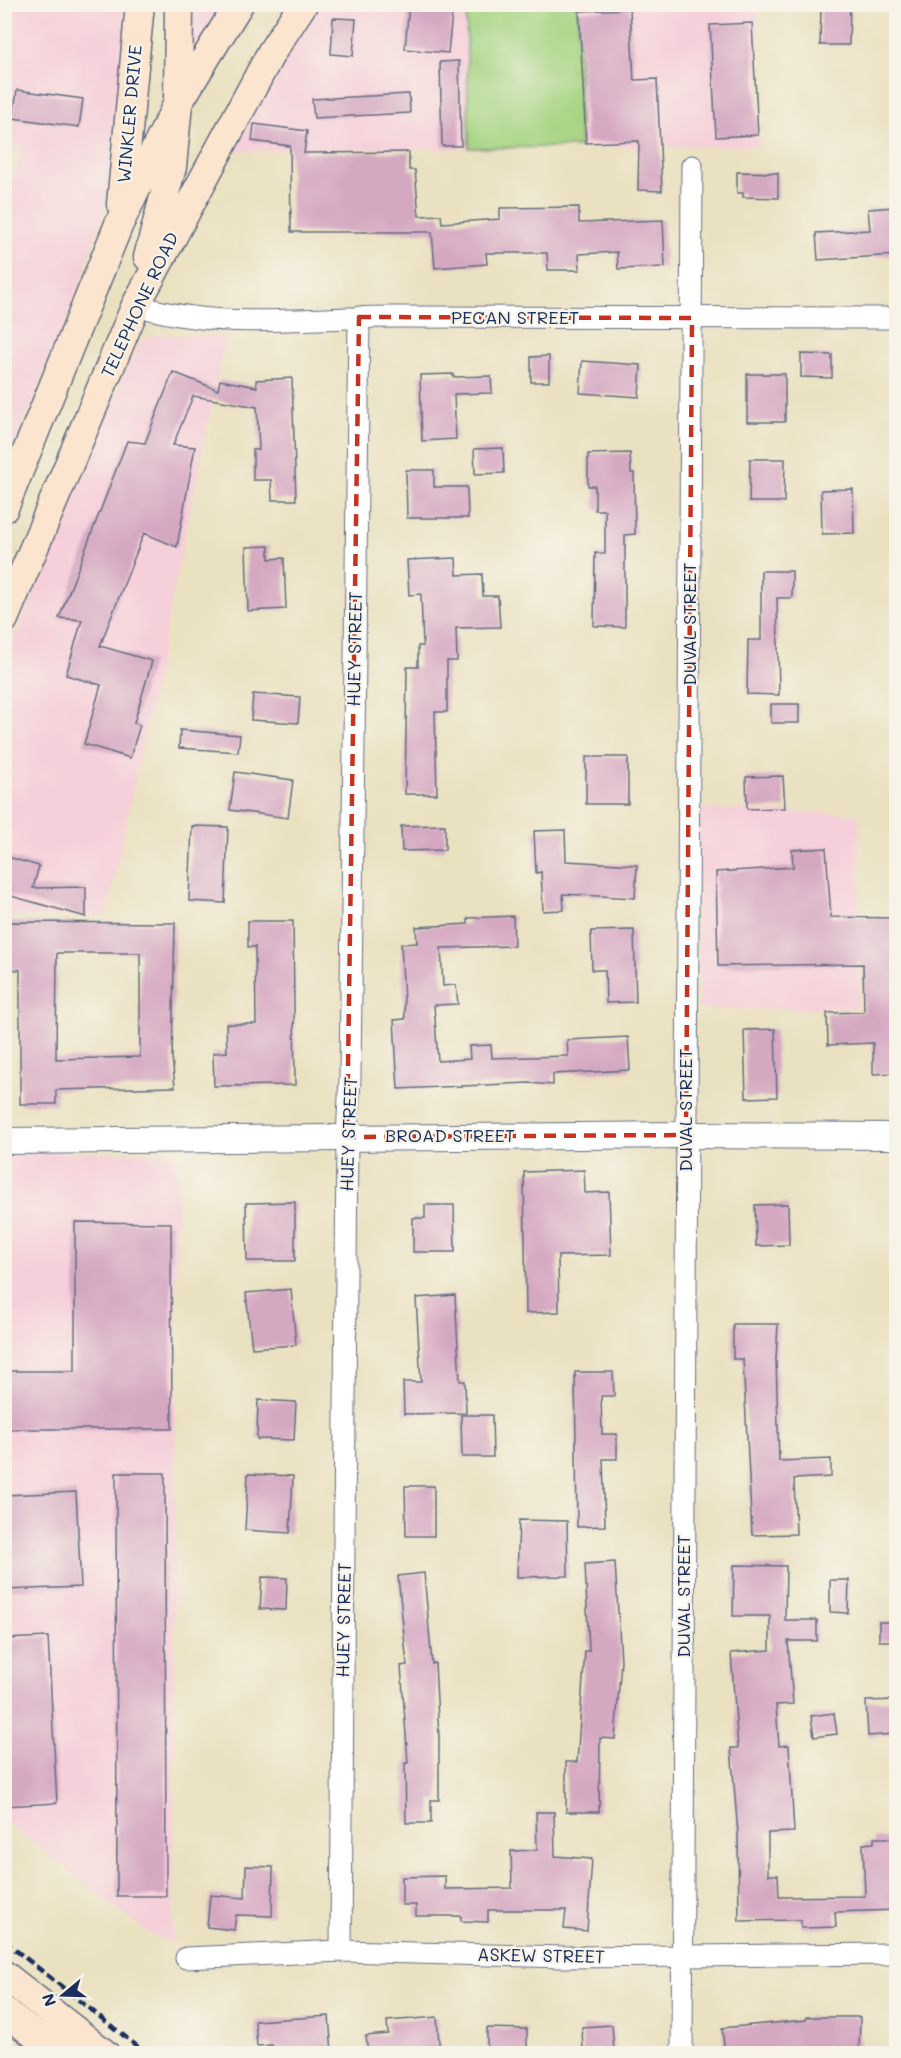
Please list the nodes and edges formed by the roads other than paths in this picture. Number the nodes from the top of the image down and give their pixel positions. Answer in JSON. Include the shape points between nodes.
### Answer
{"nodes":[{"id":1,"x":140,"y":4,"type":"edge"},
{"id":2,"x":179,"y":4,"type":"edge"},
{"id":3,"x":239,"y":4,"type":"edge"},
{"id":4,"x":303,"y":4,"type":"edge"},
{"id":5,"x":178,"y":103,"type":"junction"},
{"id":6,"x":692,"y":166,"type":"dead end"},
{"id":7,"x":119,"y":224,"type":"junction"},
{"id":8,"x":136,"y":305,"type":"junction"},
{"id":9,"x":359,"y":317,"type":"junction"},
{"id":10,"x":692,"y":318,"type":"junction"},
{"id":11,"x":897,"y":318,"type":"edge"},
{"id":12,"x":4,"y":508,"type":"edge"},
{"id":13,"x":4,"y":619,"type":"edge"},
{"id":14,"x":686,"y":1135,"type":"junction"},
{"id":15,"x":897,"y":1136,"type":"edge"},
{"id":16,"x":347,"y":1137,"type":"junction"},
{"id":17,"x":4,"y":1141,"type":"edge"},
{"id":18,"x":341,"y":1952,"type":"junction"},
{"id":19,"x":897,"y":1954,"type":"edge"},
{"id":20,"x":682,"y":1956,"type":"junction"},
{"id":21,"x":186,"y":1958,"type":"dead end"},
{"id":22,"x":4,"y":1975,"type":"edge"},
{"id":23,"x":4,"y":2011,"type":"edge"},
{"id":24,"x":60,"y":2054,"type":"edge"},
{"id":25,"x":105,"y":2054,"type":"edge"},
{"id":26,"x":682,"y":2054,"type":"edge"}],
"edges":[{"from":1,"to":7,"type":"main road","name":"WINKLER DRIVE"},
{"from":2,"to":5,"type":"main road"},
{"from":3,"to":5,"type":"main road"},
{"from":4,"to":8,"type":"main road","name":"TELEPHONE ROAD","via":[[271,53]]},
{"from":5,"to":7,"type":"main road"},
{"from":5,"to":8,"type":"main road","via":[[172,167]]},
{"from":6,"to":10,"type":"street","name":"DUVAL STREET"},
{"from":7,"to":12,"type":"main road"},
{"from":8,"to":9,"type":"street","name":"PECAN STREET","via":[[228,321]]},
{"from":8,"to":13,"type":"main road","name":"TELEPHONE ROAD"},
{"from":9,"to":10,"type":"street","name":"PECAN STREET"},
{"from":9,"to":16,"type":"street","name":"HUEY STREET","via":[[351,1078]]},
{"from":10,"to":11,"type":"street","name":"PECAN STREET"},
{"from":10,"to":14,"type":"street","name":"DUVAL STREET"},
{"from":14,"to":15,"type":"street","name":"BROAD STREET"},
{"from":14,"to":16,"type":"street","name":"BROAD STREET"},
{"from":14,"to":20,"type":"street","name":"DUVAL STREET"},
{"from":16,"to":17,"type":"street","name":"BROAD STREET"},
{"from":16,"to":18,"type":"street","name":"HUEY STREET"},
{"from":18,"to":20,"type":"street","name":"ASKEW STREET"},
{"from":18,"to":21,"type":"street","name":"ASKEW STREET"},
{"from":19,"to":20,"type":"street","name":"ASKEW STREET"},
{"from":20,"to":26,"type":"street","name":"DUVAL STREET"},
{"from":22,"to":25,"type":"main road"},
{"from":23,"to":24,"type":"main road"}]}
